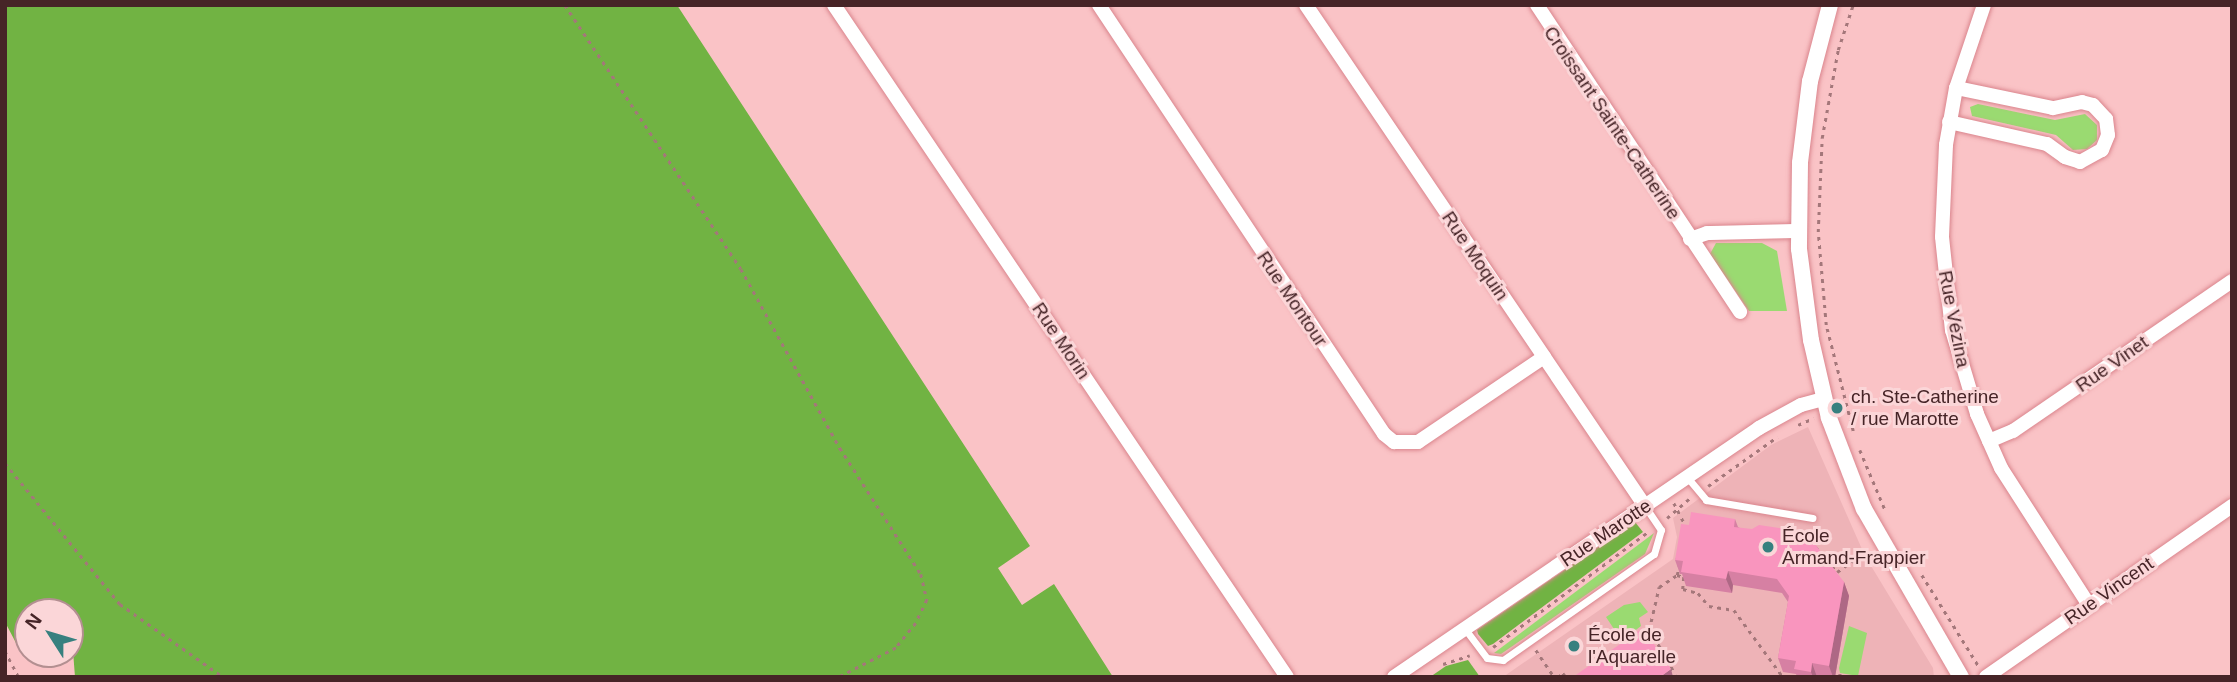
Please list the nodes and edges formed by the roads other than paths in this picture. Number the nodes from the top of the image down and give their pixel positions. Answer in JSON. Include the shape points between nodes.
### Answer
{"nodes":[{"id":1,"x":834,"y":5,"type":"edge"},
{"id":2,"x":1099,"y":5,"type":"edge"},
{"id":3,"x":1306,"y":5,"type":"edge"},
{"id":4,"x":1537,"y":5,"type":"edge"},
{"id":5,"x":1830,"y":5,"type":"edge"},
{"id":6,"x":1983,"y":5,"type":"edge"},
{"id":7,"x":1956,"y":88,"type":"junction"},
{"id":8,"x":1949,"y":122,"type":"junction"},
{"id":9,"x":1798,"y":231,"type":"junction"},
{"id":10,"x":1690,"y":239,"type":"junction"},
{"id":11,"x":2232,"y":281,"type":"edge"},
{"id":12,"x":1740,"y":312,"type":"dead end"},
{"id":13,"x":1544,"y":357,"type":"junction"},
{"id":14,"x":1823,"y":400,"type":"junction"},
{"id":15,"x":1989,"y":442,"type":"junction"},
{"id":16,"x":1687,"y":477,"type":"junction"},
{"id":17,"x":1645,"y":506,"type":"junction"},
{"id":18,"x":2232,"y":506,"type":"edge"},
{"id":19,"x":1812,"y":518,"type":"dead end"},
{"id":20,"x":2089,"y":605,"type":"junction"},
{"id":21,"x":1465,"y":629,"type":"junction"},
{"id":22,"x":1287,"y":677,"type":"edge"},
{"id":23,"x":1394,"y":677,"type":"edge"},
{"id":24,"x":1961,"y":677,"type":"edge"},
{"id":25,"x":1986,"y":677,"type":"edge"}],
"edges":[{"from":1,"to":22,"type":"street","name":"Rue Morin"},
{"from":2,"to":13,"type":"street","name":"Rue Montour","via":[[1384,434],[1394,442],[1418,442]]},
{"from":3,"to":13,"type":"street","name":"Rue Moquin"},
{"from":4,"to":10,"type":"street","name":"Croissant Sainte-Catherine"},
{"from":5,"to":9,"type":"street","via":[[1805,110]]},
{"from":6,"to":7,"type":"street","name":"Rue Vézina"},
{"from":7,"to":8,"type":"street","name":"Rue Vézina"},
{"from":7,"to":8,"type":"street","via":[[2053,108],[2082,102],[2093,105],[2106,119],[2108,135],[2102,150],[2080,162],[2046,144]]},
{"from":8,"to":15,"type":"street","name":"Rue Vézina","via":[[1942,237],[1948,304],[1959,358]]},
{"from":9,"to":10,"type":"street","name":"Croissant Sainte-Catherine","via":[[1707,233]]},
{"from":9,"to":14,"type":"street","via":[[1806,312]]},
{"from":10,"to":12,"type":"street","name":"Croissant Sainte-Catherine"},
{"from":11,"to":15,"type":"street","name":"Rue Vinet","via":[[2013,431]]},
{"from":13,"to":17,"type":"street","name":"Rue Moquin"},
{"from":14,"to":16,"type":"street","name":"Rue Marotte","via":[[1769,422]]},
{"from":14,"to":24,"type":"street","via":[[1864,509]]},
{"from":15,"to":20,"type":"street","name":"Rue Vézina","via":[[2026,512]]},
{"from":16,"to":17,"type":"street","name":"Rue Marotte"},
{"from":16,"to":19,"type":"lane","via":[[1706,500]]},
{"from":17,"to":21,"type":"street","name":"Rue Marotte"},
{"from":17,"to":21,"type":"lane","via":[[1661,530],[1654,554],[1503,660],[1487,659]]},
{"from":18,"to":20,"type":"street","name":"Rue Vincent"},
{"from":20,"to":25,"type":"street","name":"Rue Vincent"},
{"from":21,"to":23,"type":"street","name":"Rue Marotte"}]}
